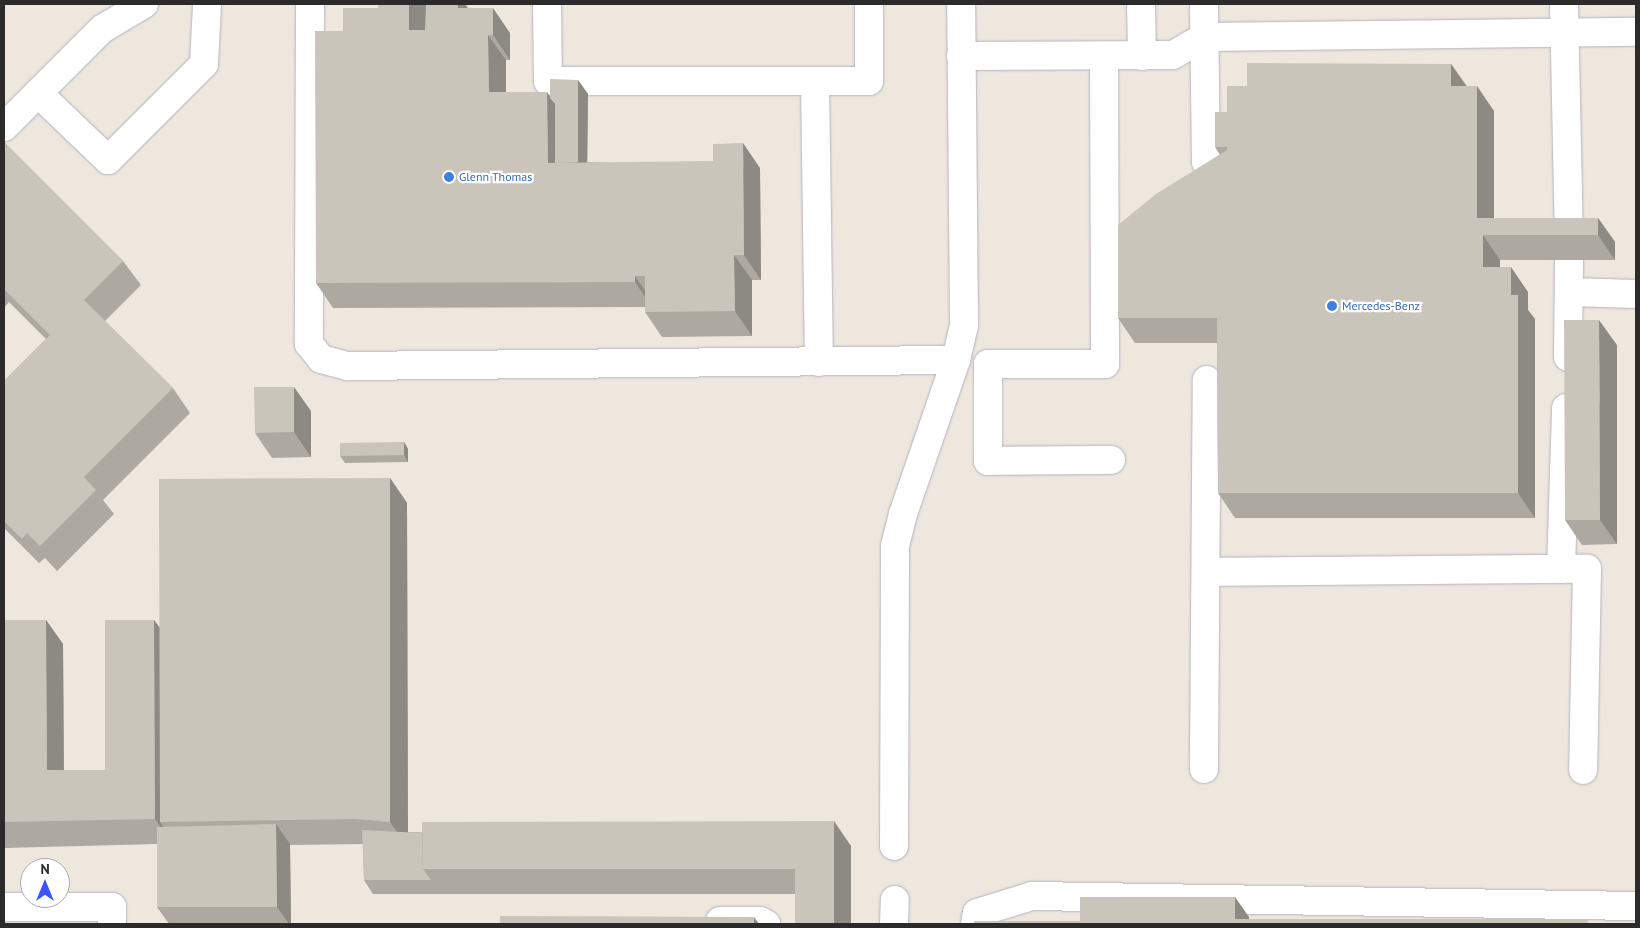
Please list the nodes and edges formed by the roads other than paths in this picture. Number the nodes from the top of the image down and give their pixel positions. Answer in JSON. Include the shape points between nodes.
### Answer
{"nodes":[{"id":1,"x":144,"y":4,"type":"edge"},
{"id":2,"x":207,"y":4,"type":"edge"},
{"id":3,"x":310,"y":4,"type":"edge"},
{"id":4,"x":547,"y":4,"type":"edge"},
{"id":5,"x":869,"y":4,"type":"edge"},
{"id":6,"x":961,"y":4,"type":"edge"},
{"id":7,"x":1141,"y":4,"type":"edge"},
{"id":8,"x":1204,"y":4,"type":"edge"},
{"id":9,"x":1564,"y":4,"type":"edge"},
{"id":10,"x":1636,"y":32,"type":"edge"},
{"id":11,"x":1564,"y":33,"type":"junction"},
{"id":12,"x":1204,"y":37,"type":"junction"},
{"id":13,"x":961,"y":56,"type":"junction"},
{"id":14,"x":1104,"y":56,"type":"junction"},
{"id":15,"x":1142,"y":56,"type":"junction"},
{"id":16,"x":815,"y":81,"type":"junction"},
{"id":17,"x":38,"y":93,"type":"junction"},
{"id":18,"x":4,"y":127,"type":"edge"},
{"id":19,"x":1206,"y":162,"type":"edge"},
{"id":20,"x":1570,"y":292,"type":"junction"},
{"id":21,"x":1636,"y":294,"type":"edge"},
{"id":22,"x":956,"y":360,"type":"junction"},
{"id":23,"x":819,"y":362,"type":"junction"},
{"id":24,"x":1207,"y":380,"type":"dead end"},
{"id":25,"x":1111,"y":460,"type":"dead end"},
{"id":26,"x":1561,"y":568,"type":"junction"},
{"id":27,"x":1206,"y":572,"type":"junction"},
{"id":28,"x":1204,"y":769,"type":"dead end"},
{"id":29,"x":1583,"y":770,"type":"dead end"},
{"id":30,"x":894,"y":846,"type":"dead end"},
{"id":31,"x":1636,"y":906,"type":"edge"},
{"id":32,"x":4,"y":907,"type":"edge"},
{"id":33,"x":692,"y":921,"type":"edge"},
{"id":34,"x":112,"y":924,"type":"edge"},
{"id":35,"x":766,"y":924,"type":"edge"},
{"id":36,"x":975,"y":924,"type":"edge"}],
"edges":[{"from":1,"to":17,"type":"lane","via":[[102,29]]},
{"from":2,"to":17,"type":"lane","via":[[204,64],[108,160]]},
{"from":3,"to":23,"type":"lane","via":[[309,344],[321,359],[348,366]]},
{"from":4,"to":16,"type":"lane","via":[[548,81]]},
{"from":5,"to":16,"type":"lane","via":[[870,81]]},
{"from":6,"to":13,"type":"lane"},
{"from":7,"to":15,"type":"lane"},
{"from":8,"to":12,"type":"lane"},
{"from":9,"to":11,"type":"lane"},
{"from":10,"to":11,"type":"lane"},
{"from":11,"to":12,"type":"lane"},
{"from":11,"to":20,"type":"lane"},
{"from":12,"to":15,"type":"lane","via":[[1173,55]]},
{"from":12,"to":19,"type":"lane"},
{"from":13,"to":14,"type":"lane"},
{"from":13,"to":22,"type":"lane","via":[[964,326]]},
{"from":14,"to":15,"type":"lane"},
{"from":14,"to":25,"type":"lane","via":[[1106,364],[988,364],[988,461]]},
{"from":16,"to":23,"type":"lane"},
{"from":17,"to":18,"type":"lane"},
{"from":20,"to":21,"type":"lane"},
{"from":20,"to":26,"type":"lane"},
{"from":22,"to":23,"type":"lane"},
{"from":22,"to":30,"type":"lane","via":[[895,546]]},
{"from":24,"to":27,"type":"lane"},
{"from":26,"to":27,"type":"lane"},
{"from":26,"to":29,"type":"lane","via":[[1587,568]]},
{"from":27,"to":28,"type":"lane"},
{"from":31,"to":36,"type":"lane","via":[[1032,896],[977,913]]},
{"from":32,"to":34,"type":"lane","via":[[112,907]]},
{"from":33,"to":35,"type":"lane","via":[[760,921]]}]}
